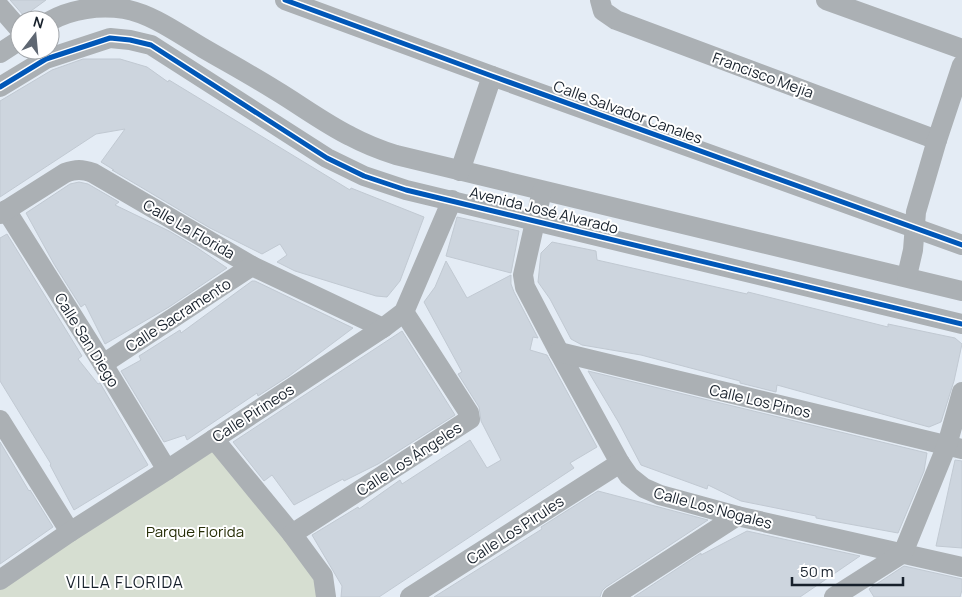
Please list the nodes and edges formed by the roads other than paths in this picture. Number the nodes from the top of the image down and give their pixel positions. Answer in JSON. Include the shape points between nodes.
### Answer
{"nodes":[{"id":1,"x":285,"y":0,"type":"edge"},
{"id":2,"x":600,"y":0,"type":"edge"},
{"id":3,"x":826,"y":0,"type":"edge"},
{"id":4,"x":121,"y":4,"type":"edge"},
{"id":5,"x":0,"y":7,"type":"edge"},
{"id":6,"x":60,"y":12,"type":"edge"},
{"id":7,"x":10,"y":18,"type":"edge"},
{"id":8,"x":151,"y":45,"type":"junction"},
{"id":9,"x":962,"y":49,"type":"edge"},
{"id":10,"x":60,"y":50,"type":"edge"},
{"id":11,"x":34,"y":60,"type":"edge"},
{"id":12,"x":962,"y":65,"type":"edge"},
{"id":13,"x":492,"y":76,"type":"junction"},
{"id":14,"x":0,"y":87,"type":"edge"},
{"id":15,"x":937,"y":140,"type":"junction"},
{"id":16,"x":460,"y":171,"type":"junction"},
{"id":17,"x":542,"y":191,"type":"junction"},
{"id":18,"x":452,"y":200,"type":"junction"},
{"id":19,"x":3,"y":212,"type":"edge"},
{"id":20,"x":534,"y":221,"type":"junction"},
{"id":21,"x":915,"y":228,"type":"junction"},
{"id":22,"x":962,"y":245,"type":"edge"},
{"id":23,"x":252,"y":266,"type":"junction"},
{"id":24,"x":907,"y":276,"type":"junction"},
{"id":25,"x":962,"y":291,"type":"edge"},
{"id":26,"x":404,"y":312,"type":"junction"},
{"id":27,"x":962,"y":324,"type":"edge"},
{"id":28,"x":383,"y":328,"type":"junction"},
{"id":29,"x":558,"y":352,"type":"junction"},
{"id":30,"x":103,"y":364,"type":"junction"},
{"id":31,"x":962,"y":392,"type":"edge"},
{"id":32,"x":0,"y":420,"type":"edge"},
{"id":33,"x":214,"y":439,"type":"junction"},
{"id":34,"x":954,"y":447,"type":"edge"},
{"id":35,"x":620,"y":463,"type":"junction"},
{"id":36,"x":167,"y":470,"type":"junction"},
{"id":37,"x":737,"y":516,"type":"junction"},
{"id":38,"x":70,"y":532,"type":"junction"},
{"id":39,"x":292,"y":534,"type":"junction"},
{"id":40,"x":903,"y":553,"type":"junction"},
{"id":41,"x":962,"y":567,"type":"edge"},
{"id":42,"x":0,"y":580,"type":"edge"},
{"id":43,"x":842,"y":595,"type":"edge"},
{"id":44,"x":326,"y":597,"type":"edge"},
{"id":45,"x":410,"y":597,"type":"edge"},
{"id":46,"x":612,"y":597,"type":"edge"}],
"edges":[{"from":1,"to":13,"type":"street","name":"Calle Salvador Canales"},
{"from":2,"to":15,"type":"street","name":"Francisco Mejia","via":[[603,11],[616,20]]},
{"from":3,"to":9,"type":"street"},
{"from":4,"to":6,"type":"street","name":"Avenida José Alvarado"},
{"from":4,"to":8,"type":"street"},
{"from":4,"to":16,"type":"street","name":"Avenida José Alvarado","via":[[174,31],[348,136],[396,155]]},
{"from":5,"to":7,"type":"street"},
{"from":8,"to":10,"type":"street","via":[[110,38]]},
{"from":8,"to":18,"type":"street","name":"Avenida José Alvarado","via":[[327,158],[406,190]]},
{"from":11,"to":14,"type":"street"},
{"from":12,"to":15,"type":"street"},
{"from":13,"to":16,"type":"street"},
{"from":13,"to":21,"type":"street","name":"Calle Salvador Canales"},
{"from":15,"to":21,"type":"street","via":[[916,212]]},
{"from":16,"to":17,"type":"street","name":"Avenida José Alvarado"},
{"from":17,"to":20,"type":"street","name":"Calle Los Nogales"},
{"from":17,"to":24,"type":"street","name":"Avenida José Alvarado"},
{"from":18,"to":20,"type":"street","name":"Avenida José Alvarado"},
{"from":18,"to":26,"type":"street","name":"Calle Pirineos"},
{"from":19,"to":23,"type":"street","name":"Calle La Florida","via":[[65,173],[83,169]]},
{"from":19,"to":30,"type":"street","name":"Calle San Diego"},
{"from":20,"to":27,"type":"street","name":"Avenida José Alvarado"},
{"from":20,"to":29,"type":"street","name":"Calle Los Nogales","via":[[523,275],[525,287]]},
{"from":21,"to":22,"type":"street","name":"Calle Salvador Canales"},
{"from":21,"to":24,"type":"street"},
{"from":23,"to":28,"type":"street","name":"Calle La Florida"},
{"from":23,"to":30,"type":"street","name":"Calle Sacramento"},
{"from":24,"to":25,"type":"street","name":"Avenida José Alvarado"},
{"from":26,"to":28,"type":"street","name":"Calle Pirineos"},
{"from":26,"to":39,"type":"street","name":"Calle Los Ángeles","via":[[470,419]]},
{"from":28,"to":33,"type":"street","name":"Calle Pirineos"},
{"from":29,"to":34,"type":"street","name":"Calle Los Pinos"},
{"from":29,"to":35,"type":"street","name":"Calle Los Nogales"},
{"from":30,"to":36,"type":"street","name":"Calle San Diego"},
{"from":31,"to":34,"type":"street"},
{"from":32,"to":38,"type":"street"},
{"from":33,"to":36,"type":"street","name":"Calle Pirineos"},
{"from":33,"to":39,"type":"street"},
{"from":34,"to":40,"type":"street"},
{"from":35,"to":37,"type":"street","name":"Calle Los Nogales","via":[[629,476],[644,488]]},
{"from":35,"to":45,"type":"street","name":"Calle Los Pirules"},
{"from":36,"to":38,"type":"street","name":"Calle Pirineos"},
{"from":37,"to":40,"type":"street","name":"Calle Los Nogales"},
{"from":37,"to":46,"type":"street"},
{"from":38,"to":42,"type":"street","name":"Calle Pirineos"},
{"from":39,"to":44,"type":"street","via":[[323,576]]},
{"from":40,"to":41,"type":"street","name":"Calle Los Nogales"},
{"from":40,"to":43,"type":"street"}]}
